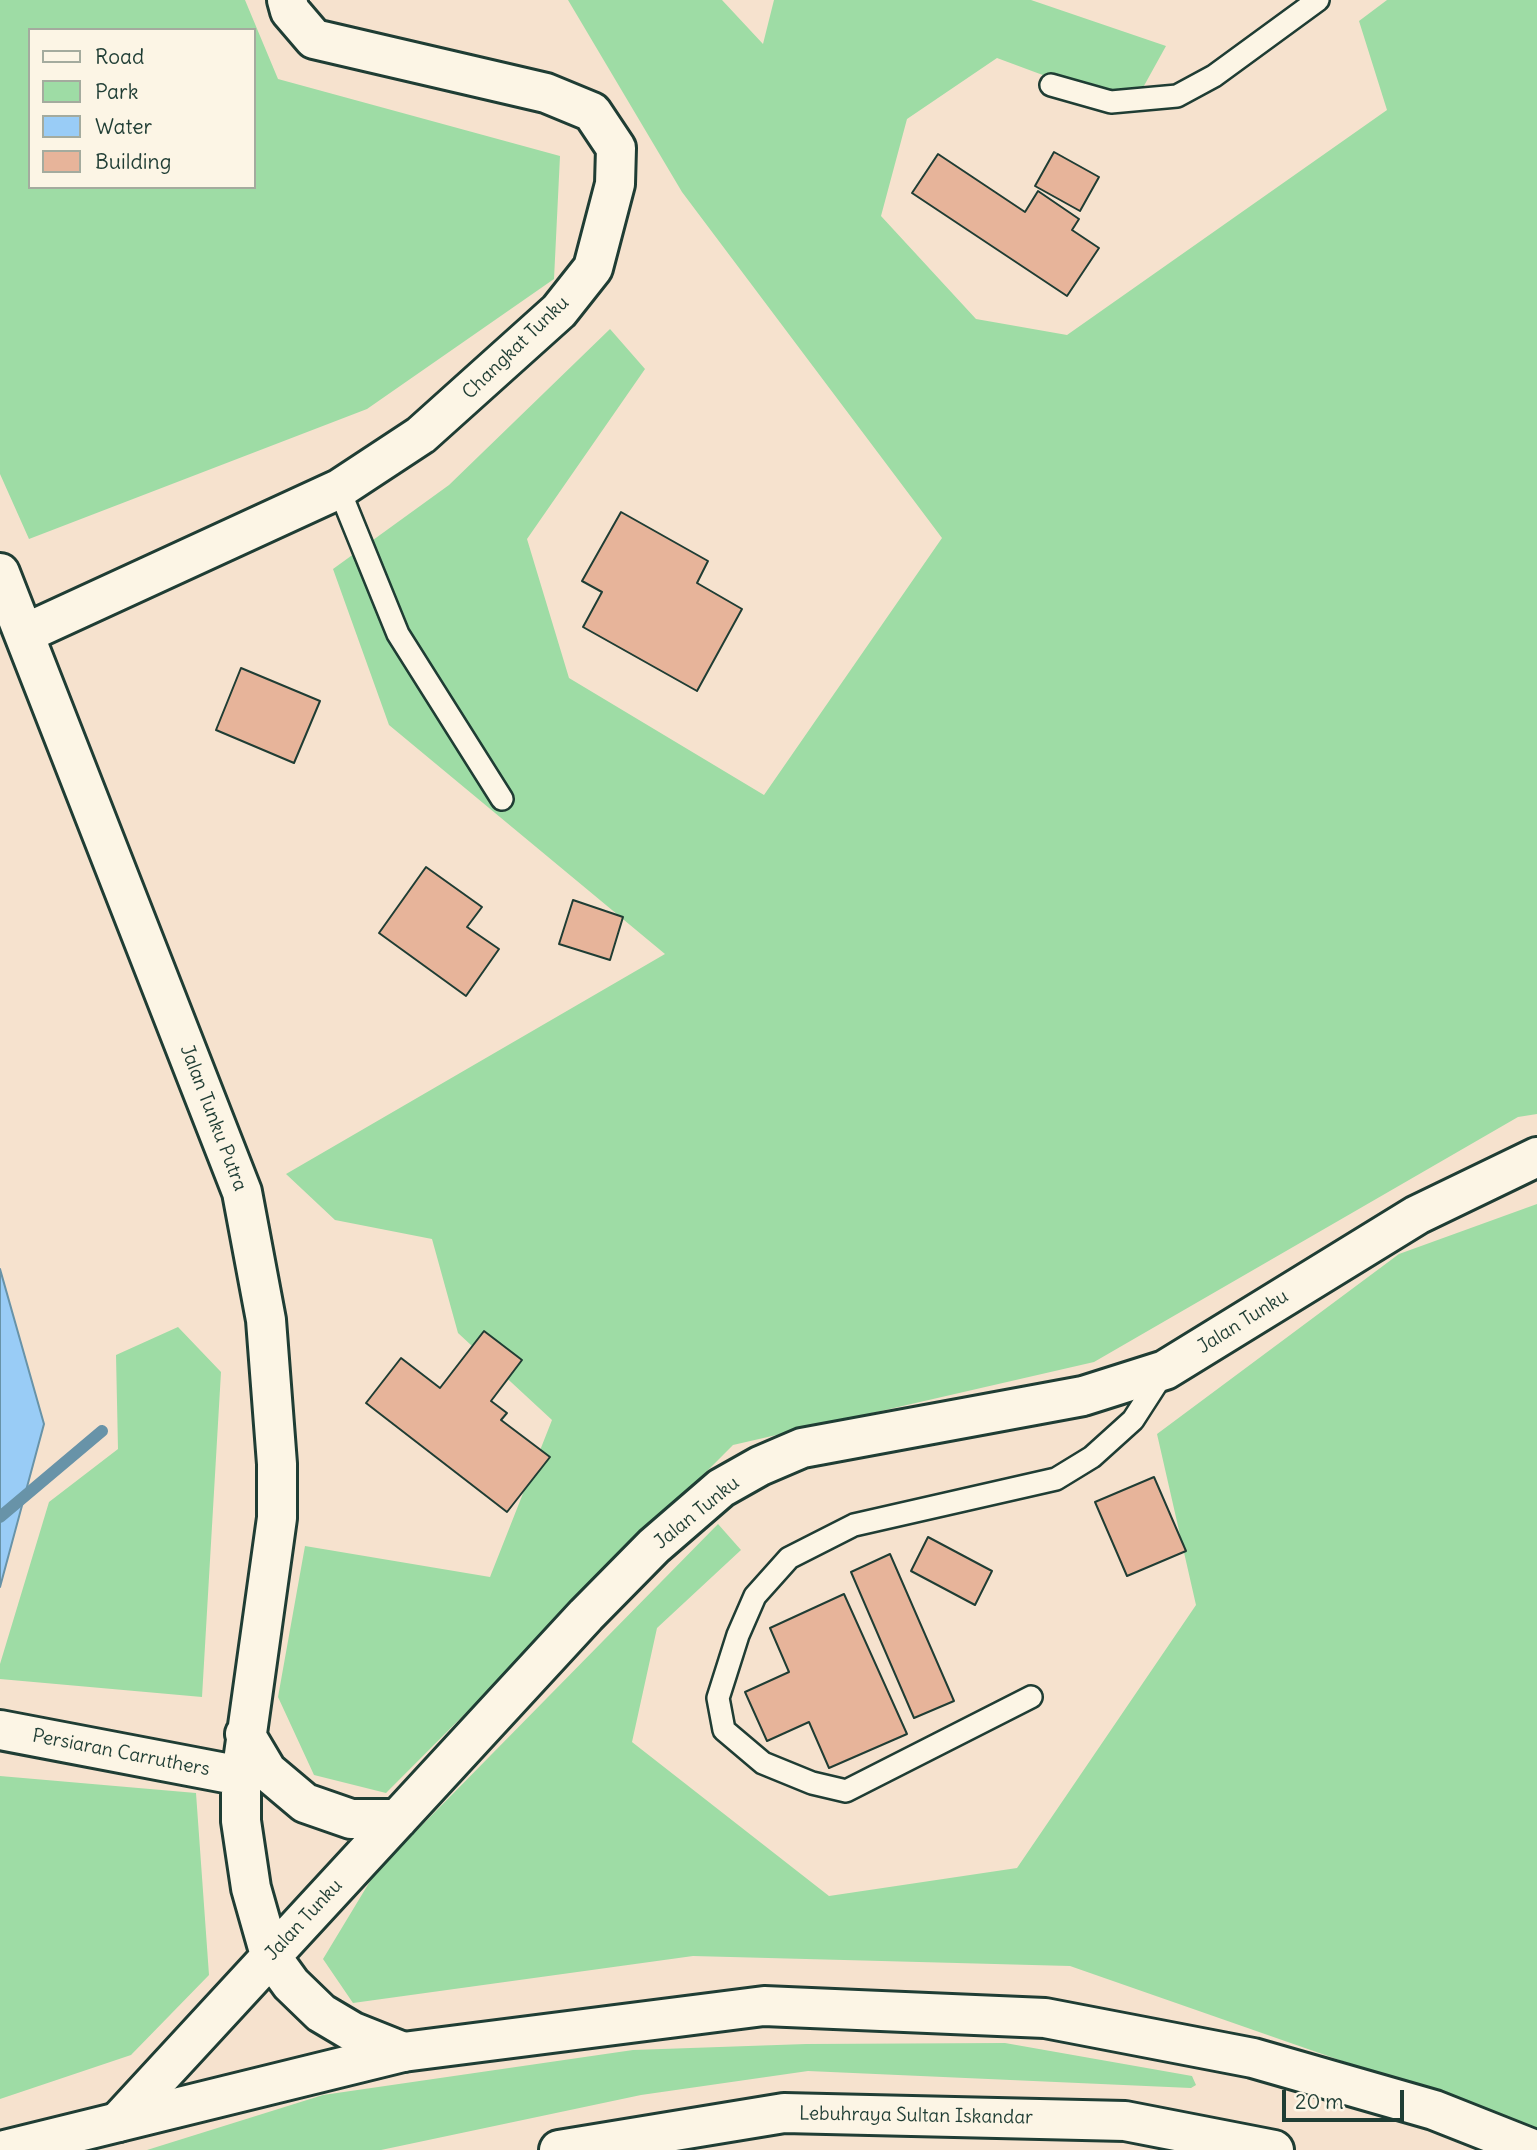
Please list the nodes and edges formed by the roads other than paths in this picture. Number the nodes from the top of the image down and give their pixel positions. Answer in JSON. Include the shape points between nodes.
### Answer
{"nodes":[{"id":1,"x":287,"y":0,"type":"edge"},
{"id":2,"x":1318,"y":0,"type":"edge"},
{"id":3,"x":1051,"y":85,"type":"dead end"},
{"id":4,"x":339,"y":489,"type":"junction"},
{"id":5,"x":0,"y":573,"type":"edge"},
{"id":6,"x":26,"y":633,"type":"junction"},
{"id":7,"x":502,"y":799,"type":"dead end"},
{"id":8,"x":1537,"y":1157,"type":"edge"},
{"id":9,"x":1165,"y":1370,"type":"junction"},
{"id":10,"x":1031,"y":1698,"type":"dead end"},
{"id":11,"x":0,"y":1730,"type":"edge"},
{"id":12,"x":245,"y":1734,"type":"junction"},
{"id":13,"x":242,"y":1776,"type":"junction"},
{"id":14,"x":398,"y":1819,"type":"junction"},
{"id":15,"x":270,"y":1955,"type":"junction"},
{"id":16,"x":403,"y":2052,"type":"junction"},
{"id":17,"x":118,"y":2122,"type":"junction"},
{"id":18,"x":5,"y":2150,"type":"edge"},
{"id":19,"x":559,"y":2150,"type":"edge"},
{"id":20,"x":1274,"y":2150,"type":"edge"},
{"id":21,"x":1535,"y":2150,"type":"edge"}],
"edges":[{"from":1,"to":4,"type":"street","name":"Changkat Tunku","via":[[290,11],[314,39],[546,93],[592,112],[616,148],[615,184],[593,268],[559,311],[421,435]]},
{"from":2,"to":3,"type":"lane","via":[[1214,76],[1177,96],[1111,102]]},
{"from":4,"to":6,"type":"street","name":"Changkat Tunku"},
{"from":4,"to":7,"type":"lane","via":[[398,634]]},
{"from":5,"to":6,"type":"street","name":"Jalan Tunku Putra"},
{"from":6,"to":12,"type":"street","name":"Jalan Tunku Putra","via":[[243,1192],[266,1320],[277,1464],[277,1518]]},
{"from":8,"to":9,"type":"street","name":"Jalan Tunku","via":[[1417,1215]]},
{"from":9,"to":10,"type":"lane","via":[[1133,1420],[1093,1457],[1056,1479],[854,1525],[789,1558],[755,1596],[718,1698],[724,1730],[763,1763],[846,1791]]},
{"from":9,"to":14,"type":"street","name":"Jalan Tunku","via":[[1083,1396],[802,1448],[721,1488],[654,1546],[586,1615]]},
{"from":11,"to":13,"type":"street","name":"Persiaran Carruthers"},
{"from":12,"to":13,"type":"street","name":"Jalan Tunku Putra"},
{"from":12,"to":14,"type":"street","via":[[267,1771],[305,1803],[351,1819]]},
{"from":13,"to":15,"type":"street","name":"Jalan Tunku Putra","via":[[241,1821],[251,1888]]},
{"from":14,"to":15,"type":"street","name":"Jalan Tunku"},
{"from":15,"to":16,"type":"street","name":"Jalan Tunku Putra","via":[[321,2013]]},
{"from":15,"to":17,"type":"street","name":"Jalan Tunku"},
{"from":16,"to":17,"type":"street"},
{"from":16,"to":21,"type":"street","via":[[764,2006],[1045,2018],[1253,2057],[1434,2110]]},
{"from":17,"to":18,"type":"street"},
{"from":19,"to":20,"type":"street","name":"Lebuhraya Sultan Iskandar","via":[[784,2113],[1125,2121]]}]}
